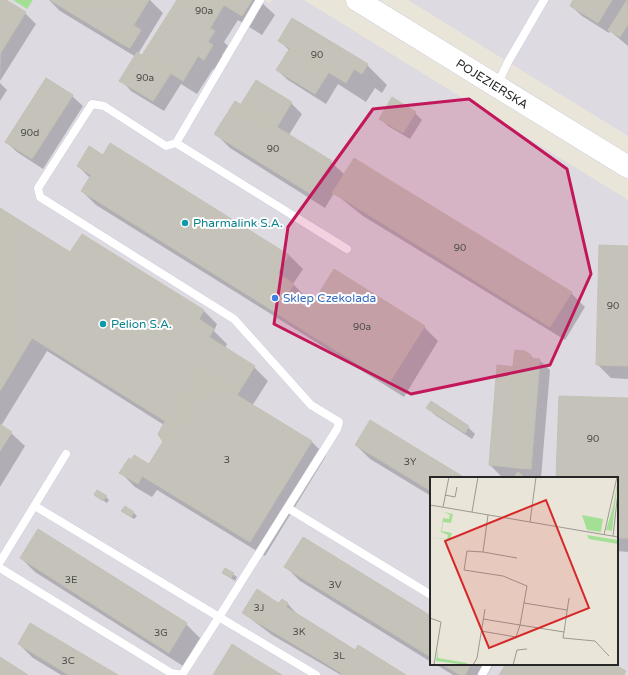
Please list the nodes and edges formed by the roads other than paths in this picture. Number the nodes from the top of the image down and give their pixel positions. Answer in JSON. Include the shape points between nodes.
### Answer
{"nodes":[{"id":1,"x":260,"y":0,"type":"edge"},
{"id":2,"x":357,"y":0,"type":"edge"},
{"id":3,"x":544,"y":0,"type":"edge"},
{"id":4,"x":496,"y":86,"type":"junction"},
{"id":5,"x":176,"y":143,"type":"junction"},
{"id":6,"x":628,"y":167,"type":"edge"},
{"id":7,"x":347,"y":249,"type":"dead end"},
{"id":8,"x":66,"y":454,"type":"dead end"},
{"id":9,"x":35,"y":506,"type":"junction"},
{"id":10,"x":288,"y":508,"type":"junction"},
{"id":11,"x":0,"y":562,"type":"edge"},
{"id":12,"x":0,"y":568,"type":"edge"},
{"id":13,"x":430,"y":595,"type":"edge"},
{"id":14,"x":219,"y":617,"type":"junction"},
{"id":15,"x":487,"y":665,"type":"edge"},
{"id":16,"x":316,"y":675,"type":"edge"},
{"id":17,"x":482,"y":675,"type":"edge"}],
"edges":[{"from":1,"to":5,"type":"lane"},
{"from":2,"to":4,"type":"street","name":"POJEZIERSKA"},
{"from":3,"to":4,"type":"lane"},
{"from":4,"to":6,"type":"street","name":"POJEZIERSKA"},
{"from":5,"to":7,"type":"lane"},
{"from":5,"to":10,"type":"lane","via":[[166,146],[104,106],[92,104],[38,188],[40,197],[234,319],[311,405],[339,422]]},
{"from":8,"to":9,"type":"lane"},
{"from":9,"to":11,"type":"lane"},
{"from":9,"to":14,"type":"lane"},
{"from":10,"to":13,"type":"lane"},
{"from":10,"to":14,"type":"lane"},
{"from":12,"to":14,"type":"lane","via":[[171,673],[182,675]]},
{"from":14,"to":16,"type":"lane"},
{"from":15,"to":17,"type":"lane"}]}
